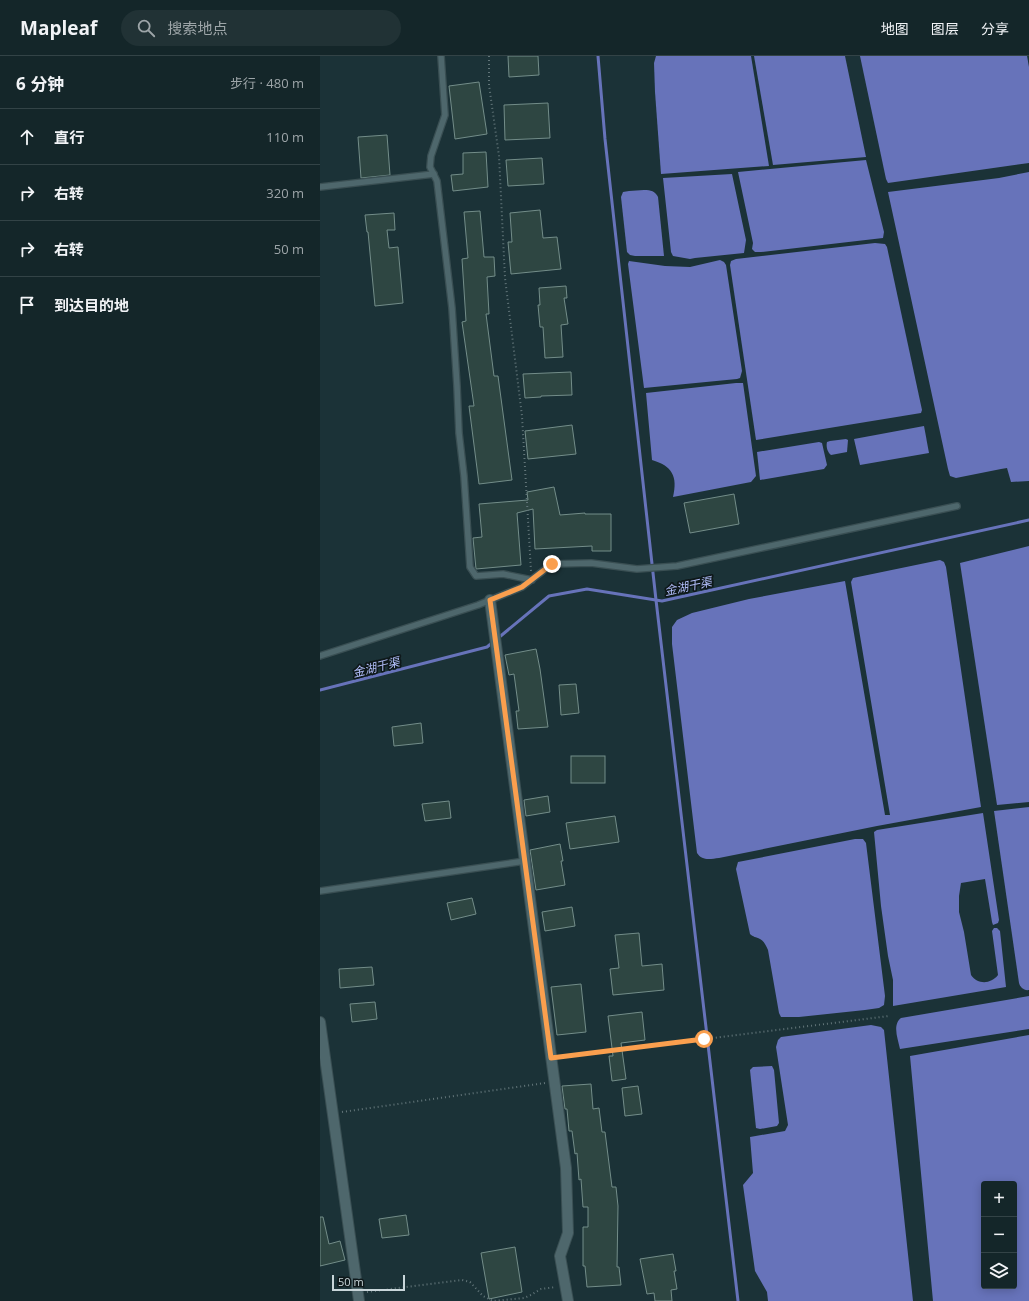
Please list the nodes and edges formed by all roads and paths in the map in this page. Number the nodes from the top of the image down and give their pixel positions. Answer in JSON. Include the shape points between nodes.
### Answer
{"nodes":[{"id":1,"x":441,"y":56,"type":"edge"},
{"id":2,"x":489,"y":56,"type":"edge"},
{"id":3,"x":434,"y":174,"type":"junction"},
{"id":4,"x":320,"y":186,"type":"edge"},
{"id":5,"x":957,"y":506,"type":"dead end"},
{"id":6,"x":532,"y":580,"type":"junction"},
{"id":7,"x":490,"y":600,"type":"junction"},
{"id":8,"x":320,"y":656,"type":"edge"},
{"id":9,"x":525,"y":861,"type":"junction"},
{"id":10,"x":320,"y":891,"type":"edge"},
{"id":11,"x":889,"y":1016,"type":"dead end"},
{"id":12,"x":320,"y":1022,"type":"edge"},
{"id":13,"x":551,"y":1058,"type":"junction"},
{"id":14,"x":554,"y":1082,"type":"junction"},
{"id":15,"x":334,"y":1113,"type":"junction"},
{"id":16,"x":565,"y":1287,"type":"junction"},
{"id":17,"x":358,"y":1297,"type":"edge"},
{"id":18,"x":568,"y":1301,"type":"edge"}],
"edges":[{"from":1,"to":3,"type":"lane","via":[[445,115],[431,156],[430,167]]},
{"from":2,"to":6,"type":"path","via":[[489,85],[499,156],[505,278],[522,416]]},
{"from":3,"to":4,"type":"lane"},
{"from":3,"to":6,"type":"lane","via":[[437,181],[452,308],[458,433],[464,476],[470,567],[476,576],[503,574]]},
{"from":5,"to":6,"type":"lane","via":[[677,566],[637,569],[591,563],[552,564]]},
{"from":6,"to":7,"type":"lane","via":[[522,587]]},
{"from":7,"to":8,"type":"lane"},
{"from":7,"to":9,"type":"street"},
{"from":9,"to":10,"type":"lane"},
{"from":9,"to":13,"type":"street"},
{"from":11,"to":13,"type":"path"},
{"from":12,"to":15,"type":"street"},
{"from":13,"to":14,"type":"street"},
{"from":14,"to":15,"type":"path"},
{"from":14,"to":16,"type":"street","via":[[566,1168],[568,1233],[560,1256]]},
{"from":15,"to":17,"type":"street"},
{"from":16,"to":17,"type":"path","via":[[541,1289],[524,1298],[493,1301],[483,1296],[470,1282],[462,1280]]},
{"from":16,"to":18,"type":"street"}]}
